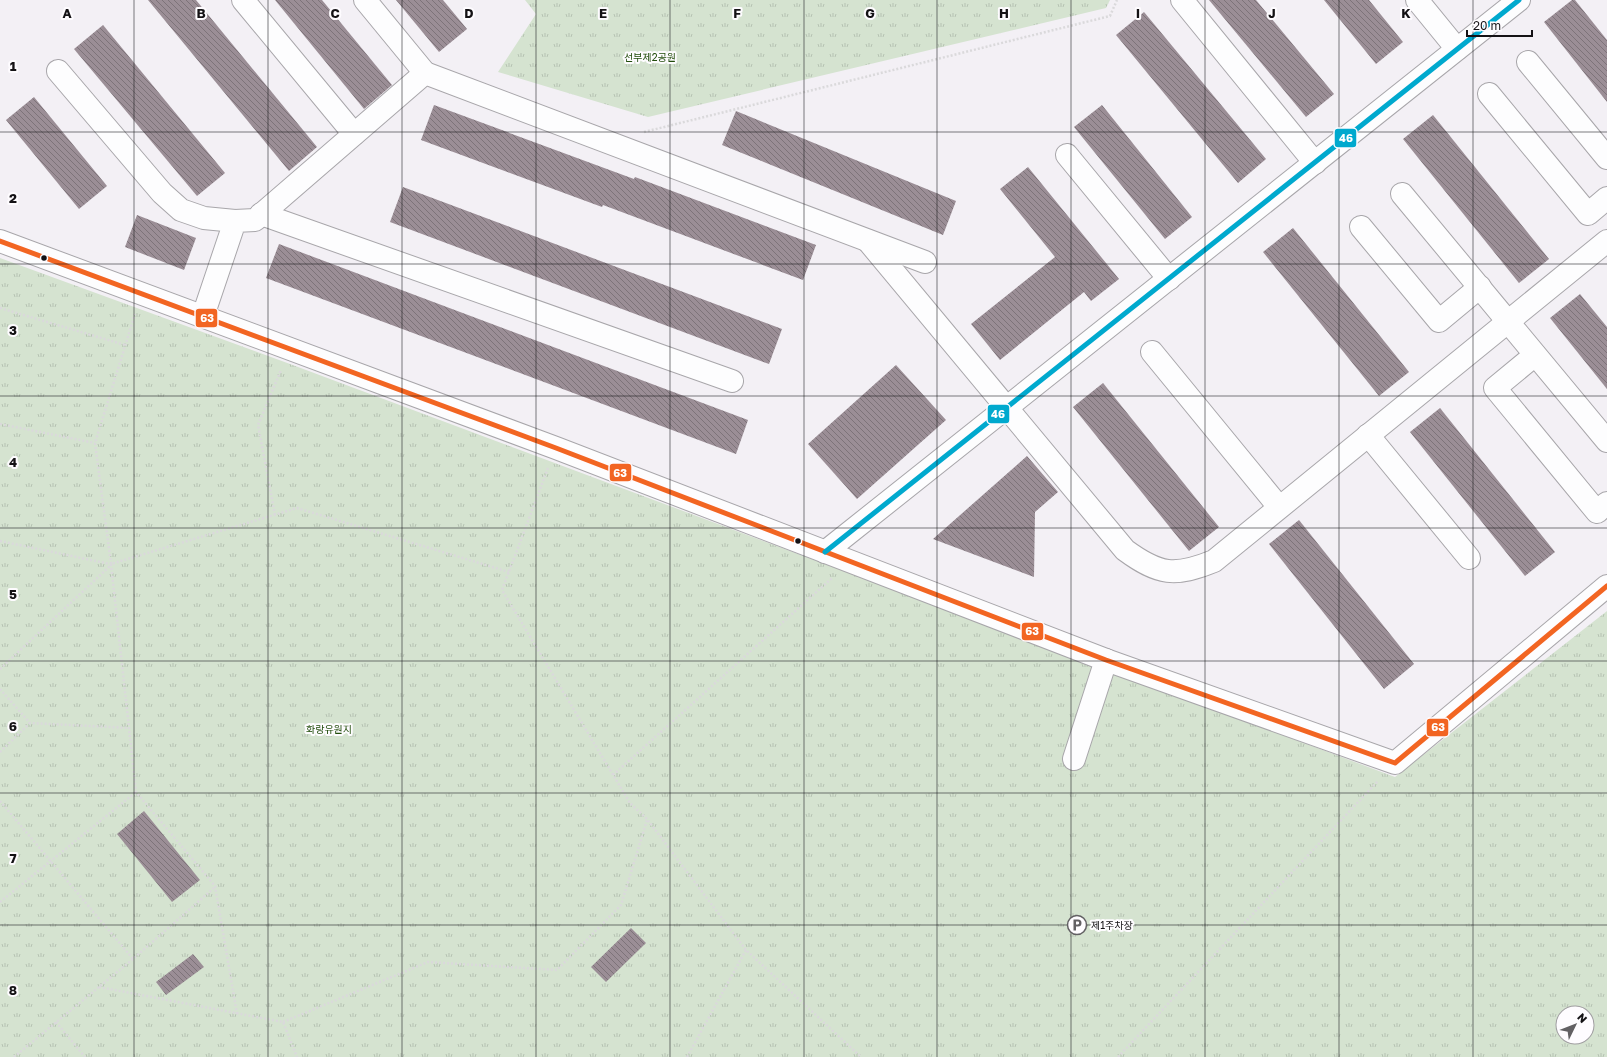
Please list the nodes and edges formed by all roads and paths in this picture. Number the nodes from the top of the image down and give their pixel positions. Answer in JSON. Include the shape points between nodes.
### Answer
{"nodes":[{"id":1,"x":243,"y":0,"type":"edge"},
{"id":2,"x":365,"y":0,"type":"edge"},
{"id":3,"x":1117,"y":0,"type":"edge"},
{"id":4,"x":1182,"y":0,"type":"edge"},
{"id":5,"x":1417,"y":0,"type":"edge"},
{"id":6,"x":1519,"y":0,"type":"edge"},
{"id":7,"x":1457,"y":49,"type":"junction"},
{"id":8,"x":1528,"y":62,"type":"dead end"},
{"id":9,"x":58,"y":70,"type":"dead end"},
{"id":10,"x":425,"y":73,"type":"junction"},
{"id":11,"x":1489,"y":94,"type":"dead end"},
{"id":12,"x":354,"y":134,"type":"junction"},
{"id":13,"x":606,"y":142,"type":"junction"},
{"id":14,"x":1067,"y":155,"type":"dead end"},
{"id":15,"x":1607,"y":158,"type":"edge"},
{"id":16,"x":1315,"y":163,"type":"junction"},
{"id":17,"x":1402,"y":194,"type":"dead end"},
{"id":18,"x":1607,"y":198,"type":"edge"},
{"id":19,"x":261,"y":214,"type":"junction"},
{"id":20,"x":235,"y":221,"type":"junction"},
{"id":21,"x":1362,"y":228,"type":"dead end"},
{"id":22,"x":0,"y":241,"type":"edge"},
{"id":23,"x":868,"y":241,"type":"junction"},
{"id":24,"x":1607,"y":241,"type":"edge"},
{"id":25,"x":925,"y":262,"type":"dead end"},
{"id":26,"x":1169,"y":279,"type":"junction"},
{"id":27,"x":1480,"y":287,"type":"junction"},
{"id":28,"x":142,"y":293,"type":"junction"},
{"id":29,"x":0,"y":308,"type":"edge"},
{"id":30,"x":203,"y":316,"type":"junction"},
{"id":31,"x":1508,"y":321,"type":"junction"},
{"id":32,"x":125,"y":345,"type":"junction"},
{"id":33,"x":290,"y":349,"type":"junction"},
{"id":34,"x":1152,"y":352,"type":"dead end"},
{"id":35,"x":1536,"y":355,"type":"junction"},
{"id":36,"x":732,"y":381,"type":"dead end"},
{"id":37,"x":1007,"y":408,"type":"junction"},
{"id":38,"x":0,"y":424,"type":"edge"},
{"id":39,"x":1368,"y":435,"type":"junction"},
{"id":40,"x":1607,"y":441,"type":"edge"},
{"id":41,"x":95,"y":443,"type":"junction"},
{"id":42,"x":556,"y":448,"type":"junction"},
{"id":43,"x":1607,"y":503,"type":"edge"},
{"id":44,"x":1279,"y":507,"type":"junction"},
{"id":45,"x":275,"y":515,"type":"junction"},
{"id":46,"x":0,"y":541,"type":"edge"},
{"id":47,"x":825,"y":552,"type":"junction"},
{"id":48,"x":1469,"y":558,"type":"dead end"},
{"id":49,"x":850,"y":562,"type":"junction"},
{"id":50,"x":111,"y":564,"type":"junction"},
{"id":51,"x":509,"y":572,"type":"junction"},
{"id":52,"x":1607,"y":586,"type":"edge"},
{"id":53,"x":1106,"y":660,"type":"junction"},
{"id":54,"x":0,"y":669,"type":"edge"},
{"id":55,"x":0,"y":689,"type":"edge"},
{"id":56,"x":30,"y":723,"type":"junction"},
{"id":57,"x":129,"y":728,"type":"junction"},
{"id":58,"x":0,"y":752,"type":"edge"},
{"id":59,"x":1074,"y":759,"type":"dead end"},
{"id":60,"x":1395,"y":763,"type":"junction"},
{"id":61,"x":613,"y":775,"type":"junction"},
{"id":62,"x":136,"y":792,"type":"junction"},
{"id":63,"x":0,"y":801,"type":"edge"},
{"id":64,"x":647,"y":820,"type":"junction"},
{"id":65,"x":51,"y":861,"type":"junction"},
{"id":66,"x":215,"y":886,"type":"junction"},
{"id":67,"x":0,"y":902,"type":"edge"},
{"id":68,"x":746,"y":950,"type":"junction"},
{"id":69,"x":133,"y":959,"type":"junction"},
{"id":70,"x":99,"y":987,"type":"junction"},
{"id":71,"x":237,"y":1014,"type":"junction"},
{"id":72,"x":56,"y":1022,"type":"junction"},
{"id":73,"x":283,"y":1022,"type":"junction"},
{"id":74,"x":14,"y":1057,"type":"edge"},
{"id":75,"x":85,"y":1057,"type":"edge"},
{"id":76,"x":297,"y":1057,"type":"edge"},
{"id":77,"x":687,"y":1057,"type":"edge"},
{"id":78,"x":861,"y":1057,"type":"edge"},
{"id":79,"x":1118,"y":1057,"type":"edge"}],
"edges":[{"from":1,"to":12,"type":"street"},
{"from":2,"to":10,"type":"street"},
{"from":3,"to":13,"type":"path","via":[[1110,16]]},
{"from":4,"to":16,"type":"street"},
{"from":5,"to":7,"type":"street"},
{"from":6,"to":7,"type":"street"},
{"from":7,"to":16,"type":"street"},
{"from":8,"to":15,"type":"street"},
{"from":9,"to":20,"type":"street","via":[[162,194],[181,210],[204,218]]},
{"from":10,"to":12,"type":"street"},
{"from":10,"to":13,"type":"street"},
{"from":11,"to":18,"type":"street","via":[[1588,214]]},
{"from":12,"to":19,"type":"street"},
{"from":13,"to":23,"type":"street"},
{"from":14,"to":26,"type":"street"},
{"from":16,"to":26,"type":"street"},
{"from":17,"to":27,"type":"street"},
{"from":19,"to":20,"type":"street","via":[[254,220]]},
{"from":19,"to":36,"type":"street"},
{"from":20,"to":30,"type":"street"},
{"from":21,"to":27,"type":"street","via":[[1439,321]]},
{"from":22,"to":28,"type":"street"},
{"from":23,"to":25,"type":"street"},
{"from":23,"to":37,"type":"street"},
{"from":24,"to":31,"type":"street"},
{"from":26,"to":37,"type":"street"},
{"from":27,"to":31,"type":"street"},
{"from":28,"to":30,"type":"street"},
{"from":28,"to":32,"type":"path"},
{"from":29,"to":32,"type":"path"},
{"from":30,"to":33,"type":"street"},
{"from":31,"to":35,"type":"street"},
{"from":31,"to":39,"type":"street"},
{"from":32,"to":41,"type":"path"},
{"from":33,"to":42,"type":"street"},
{"from":33,"to":45,"type":"path","via":[[258,425]]},
{"from":34,"to":44,"type":"street"},
{"from":35,"to":40,"type":"street"},
{"from":35,"to":43,"type":"street","via":[[1495,388],[1597,512]]},
{"from":37,"to":44,"type":"street","via":[[1125,550],[1144,564],[1164,571],[1196,568],[1214,560]]},
{"from":37,"to":47,"type":"street"},
{"from":38,"to":41,"type":"path"},
{"from":39,"to":44,"type":"street"},
{"from":39,"to":48,"type":"street"},
{"from":41,"to":50,"type":"path"},
{"from":42,"to":47,"type":"street"},
{"from":42,"to":51,"type":"path"},
{"from":45,"to":50,"type":"path"},
{"from":45,"to":51,"type":"path","via":[[297,508]]},
{"from":46,"to":50,"type":"path"},
{"from":47,"to":49,"type":"street"},
{"from":49,"to":53,"type":"street"},
{"from":49,"to":61,"type":"path"},
{"from":50,"to":54,"type":"path"},
{"from":50,"to":57,"type":"path"},
{"from":51,"to":61,"type":"path","via":[[502,590]]},
{"from":52,"to":60,"type":"street"},
{"from":53,"to":59,"type":"street"},
{"from":53,"to":60,"type":"street"},
{"from":55,"to":56,"type":"path"},
{"from":56,"to":57,"type":"path"},
{"from":56,"to":58,"type":"path"},
{"from":57,"to":62,"type":"path"},
{"from":60,"to":79,"type":"path"},
{"from":61,"to":64,"type":"path","via":[[630,803]]},
{"from":62,"to":65,"type":"path"},
{"from":62,"to":66,"type":"path"},
{"from":63,"to":65,"type":"path"},
{"from":64,"to":68,"type":"path"},
{"from":64,"to":73,"type":"path","via":[[621,905],[557,970],[428,962]]},
{"from":65,"to":67,"type":"path"},
{"from":65,"to":69,"type":"path"},
{"from":66,"to":69,"type":"path"},
{"from":66,"to":71,"type":"path"},
{"from":68,"to":77,"type":"path"},
{"from":68,"to":78,"type":"path"},
{"from":69,"to":70,"type":"path"},
{"from":70,"to":71,"type":"path"},
{"from":70,"to":72,"type":"path"},
{"from":71,"to":73,"type":"path"},
{"from":72,"to":74,"type":"path"},
{"from":72,"to":75,"type":"path"},
{"from":73,"to":76,"type":"path"}]}
